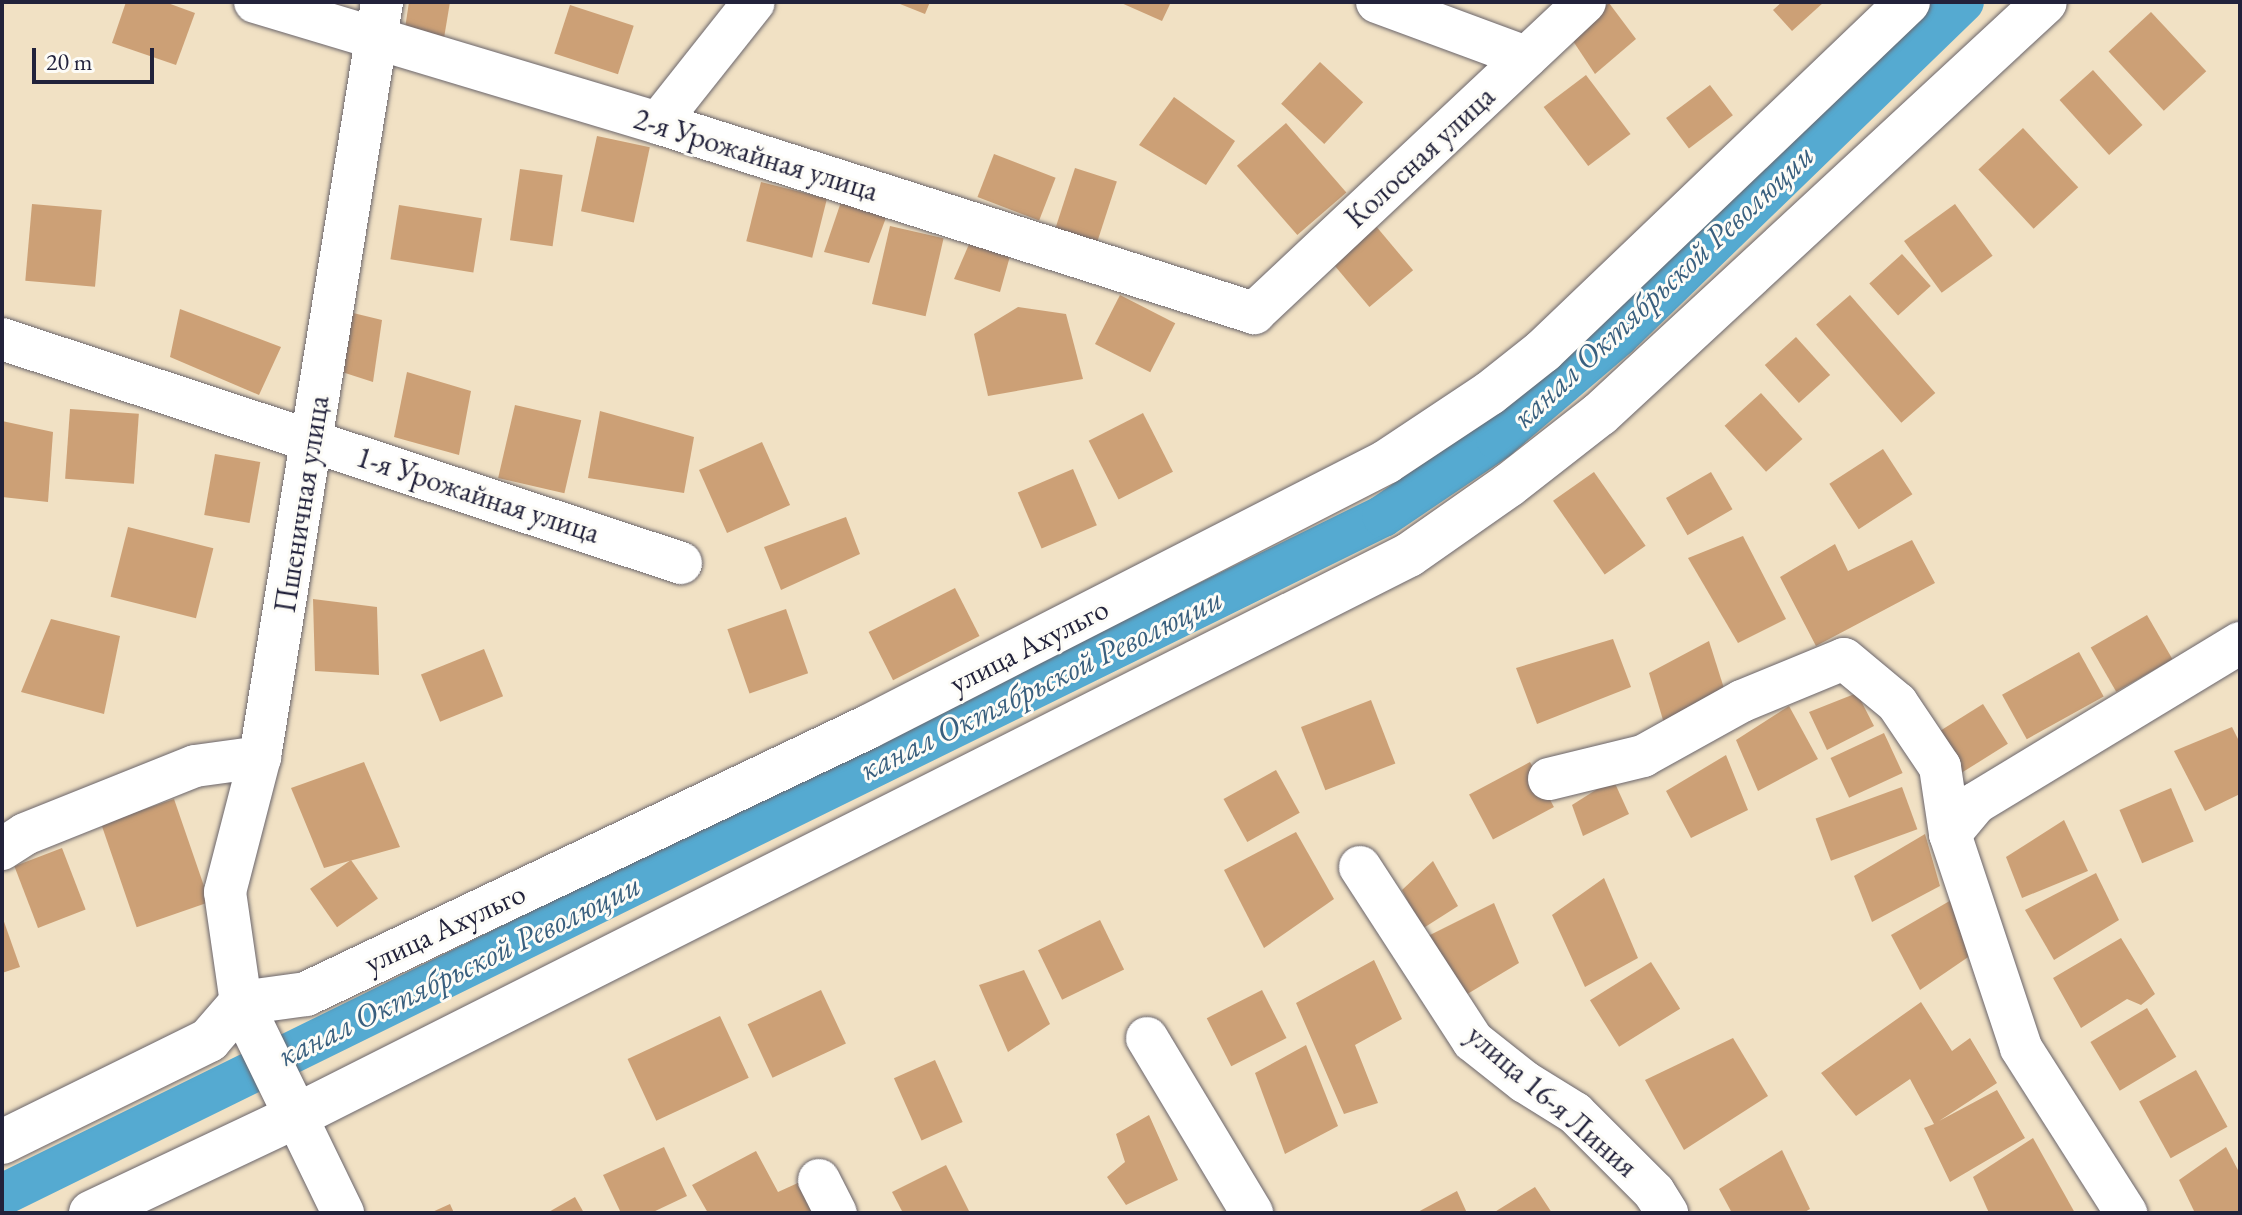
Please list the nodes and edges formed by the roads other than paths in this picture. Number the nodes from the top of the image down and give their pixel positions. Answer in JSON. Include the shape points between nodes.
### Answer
{"nodes":[{"id":1,"x":255,"y":2,"type":"edge"},
{"id":2,"x":754,"y":2,"type":"edge"},
{"id":3,"x":1377,"y":2,"type":"edge"},
{"id":4,"x":1585,"y":2,"type":"edge"},
{"id":5,"x":1908,"y":2,"type":"edge"},
{"id":6,"x":2045,"y":2,"type":"edge"},
{"id":7,"x":378,"y":21,"type":"edge"},
{"id":8,"x":1526,"y":57,"type":"junction"},
{"id":9,"x":658,"y":123,"type":"junction"},
{"id":10,"x":1254,"y":313,"type":"joint"},
{"id":11,"x":2,"y":339,"type":"edge"},
{"id":12,"x":313,"y":441,"type":"junction"},
{"id":13,"x":681,"y":563,"type":"dead end"},
{"id":14,"x":2240,"y":643,"type":"edge"},
{"id":15,"x":260,"y":757,"type":"junction"},
{"id":16,"x":1549,"y":779,"type":"dead end"},
{"id":17,"x":1950,"y":834,"type":"junction"},
{"id":18,"x":10,"y":836,"type":"edge"},
{"id":19,"x":1360,"y":867,"type":"dead end"},
{"id":20,"x":241,"y":1003,"type":"junction"},
{"id":21,"x":1147,"y":1038,"type":"dead end"},
{"id":22,"x":296,"y":1116,"type":"junction"},
{"id":23,"x":2,"y":1142,"type":"edge"},
{"id":24,"x":91,"y":1213,"type":"edge"},
{"id":25,"x":343,"y":1213,"type":"edge"},
{"id":26,"x":1252,"y":1213,"type":"edge"},
{"id":27,"x":1667,"y":1213,"type":"edge"},
{"id":28,"x":2126,"y":1213,"type":"edge"}],
"edges":[{"from":1,"to":7,"type":"street","name":"2-я Урожайная улица"},
{"from":2,"to":9,"type":"street"},
{"from":3,"to":8,"type":"street"},
{"from":4,"to":8,"type":"street","name":"Колосная улица"},
{"from":5,"to":20,"type":"main road","name":"улица Ахульго","via":[[1543,351],[1386,462],[868,727],[306,994]]},
{"from":6,"to":22,"type":"main road","via":[[1600,414],[1409,555]]},
{"from":7,"to":9,"type":"street","name":"2-я Урожайная улица"},
{"from":7,"to":12,"type":"street","name":"Пшеничная улица"},
{"from":8,"to":10,"type":"street","name":"Колосная улица"},
{"from":9,"to":10,"type":"street","name":"2-я Урожайная улица"},
{"from":11,"to":12,"type":"street","name":"1-я Урожайная улица"},
{"from":12,"to":13,"type":"street","name":"1-я Урожайная улица"},
{"from":12,"to":15,"type":"street","name":"Пшеничная улица"},
{"from":14,"to":17,"type":"street","via":[[1976,803]]},
{"from":15,"to":18,"type":"street","via":[[195,766]]},
{"from":15,"to":20,"type":"street","name":"Пшеничная улица","via":[[225,892]]},
{"from":16,"to":17,"type":"street","via":[[1643,756],[1742,701],[1844,659],[1897,703],[1940,767]]},
{"from":17,"to":28,"type":"street","via":[[2021,1048]]},
{"from":19,"to":27,"type":"street","name":"улица 16-я Линия","via":[[1473,1041],[1575,1113],[1654,1192]]},
{"from":20,"to":22,"type":"main road"},
{"from":20,"to":23,"type":"main road","via":[[209,1040]]},
{"from":21,"to":26,"type":"street"},
{"from":22,"to":24,"type":"main road"},
{"from":22,"to":25,"type":"street"}]}
